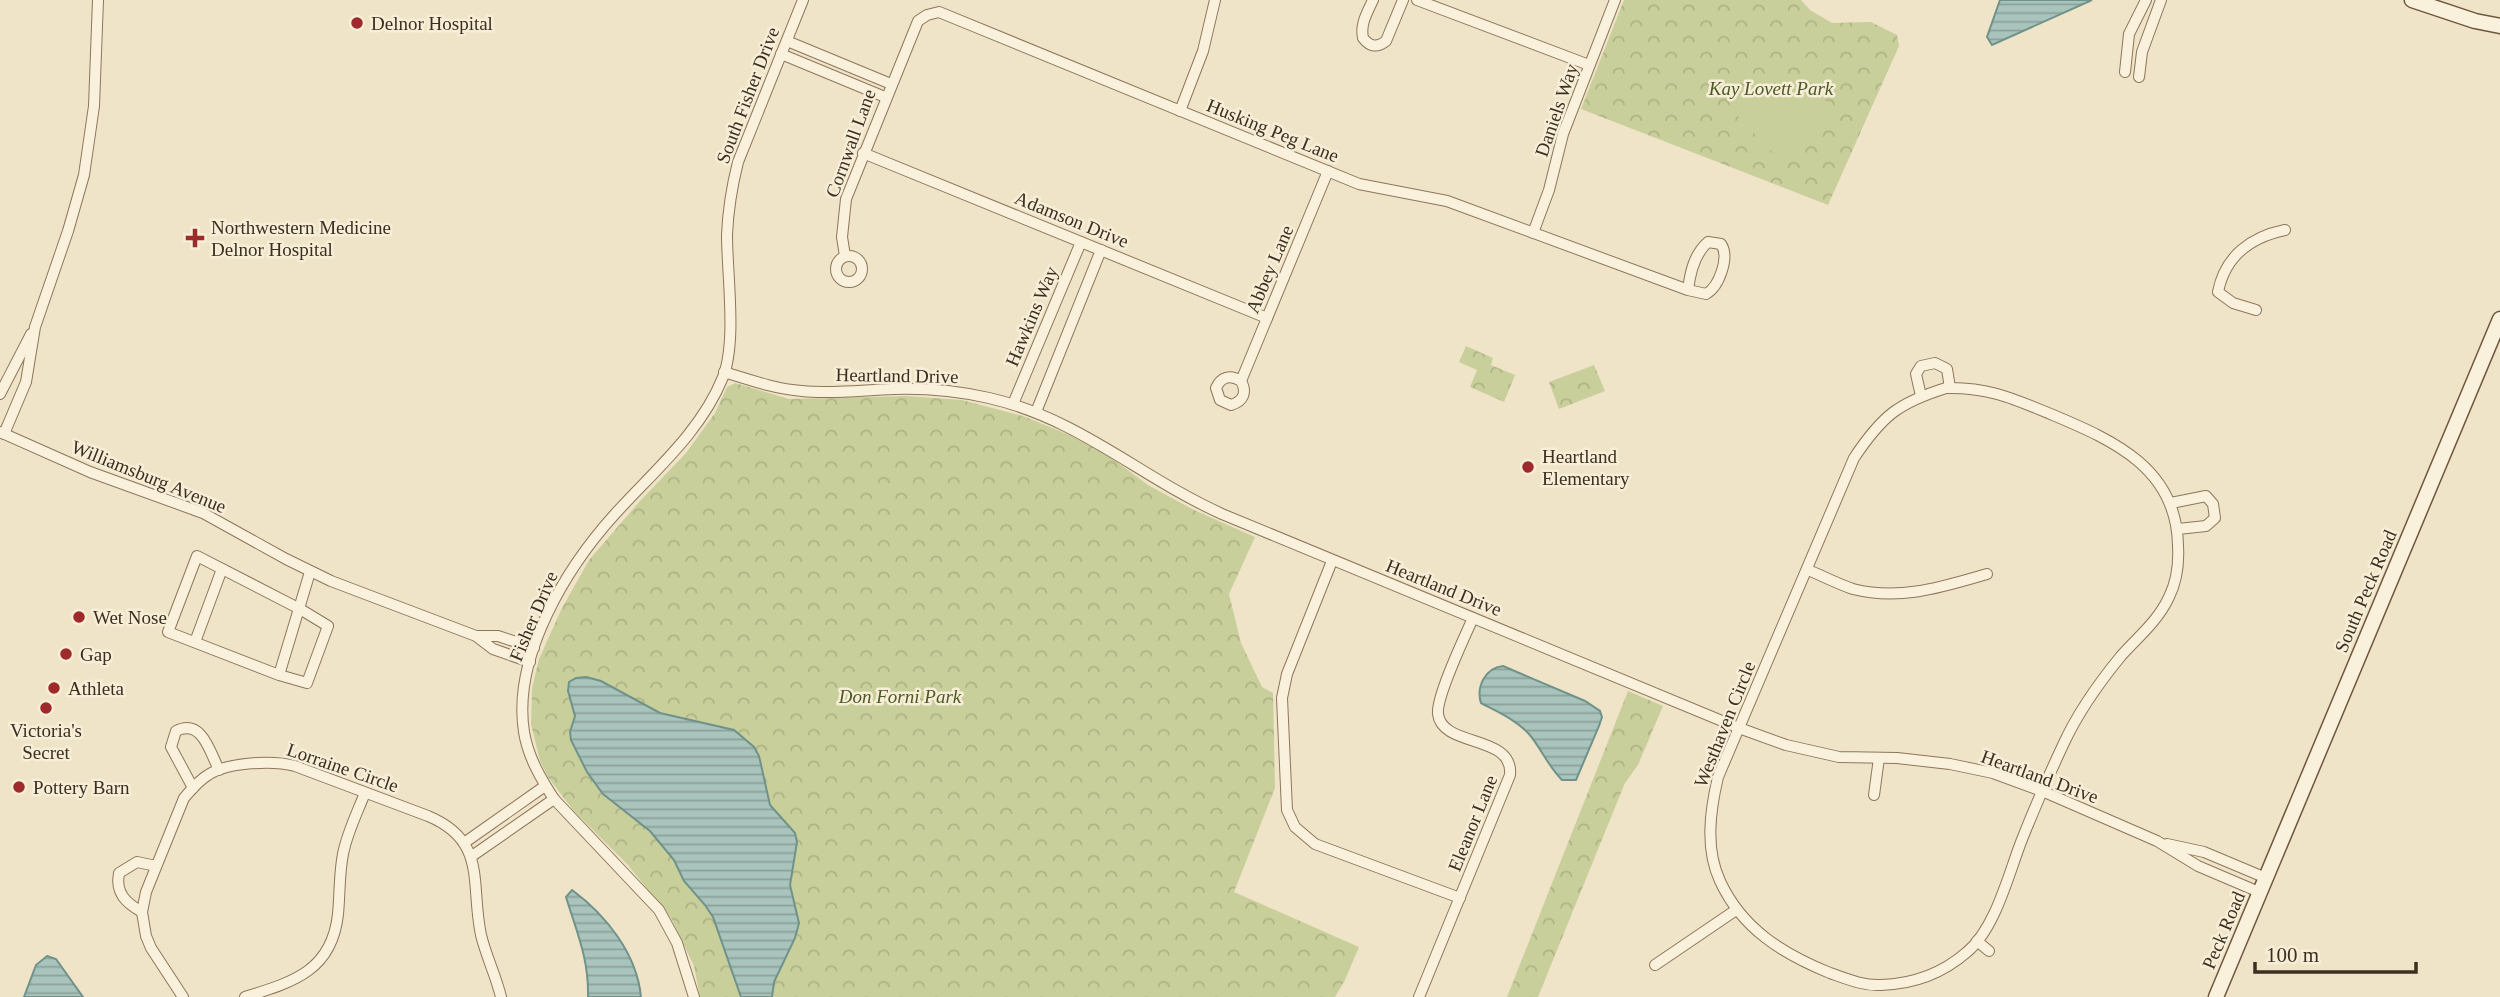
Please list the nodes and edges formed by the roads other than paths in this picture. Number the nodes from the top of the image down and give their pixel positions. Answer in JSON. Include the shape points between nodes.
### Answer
{"nodes":[{"id":1,"x":98,"y":0,"type":"edge"},
{"id":2,"x":803,"y":0,"type":"edge"},
{"id":3,"x":1215,"y":0,"type":"edge"},
{"id":4,"x":1373,"y":0,"type":"edge"},
{"id":5,"x":1403,"y":0,"type":"edge"},
{"id":6,"x":1417,"y":0,"type":"edge"},
{"id":7,"x":1615,"y":0,"type":"edge"},
{"id":8,"x":2146,"y":0,"type":"edge"},
{"id":9,"x":2161,"y":0,"type":"edge"},
{"id":10,"x":2412,"y":0,"type":"edge"},
{"id":11,"x":2500,"y":26,"type":"edge"},
{"id":12,"x":787,"y":41,"type":"junction"},
{"id":13,"x":781,"y":54,"type":"junction"},
{"id":14,"x":1589,"y":65,"type":"junction"},
{"id":15,"x":2125,"y":72,"type":"dead end"},
{"id":16,"x":2139,"y":77,"type":"dead end"},
{"id":17,"x":891,"y":84,"type":"junction"},
{"id":18,"x":886,"y":97,"type":"junction"},
{"id":19,"x":1180,"y":111,"type":"junction"},
{"id":20,"x":863,"y":153,"type":"junction"},
{"id":21,"x":1328,"y":171,"type":"junction"},
{"id":22,"x":2285,"y":230,"type":"dead end"},
{"id":23,"x":1533,"y":233,"type":"junction"},
{"id":24,"x":1081,"y":242,"type":"junction"},
{"id":25,"x":1101,"y":250,"type":"junction"},
{"id":26,"x":845,"y":256,"type":"dead end"},
{"id":27,"x":1688,"y":290,"type":"junction"},
{"id":28,"x":2256,"y":310,"type":"dead end"},
{"id":29,"x":1268,"y":318,"type":"junction"},
{"id":30,"x":2500,"y":320,"type":"edge"},
{"id":31,"x":35,"y":327,"type":"junction"},
{"id":32,"x":724,"y":372,"type":"junction"},
{"id":33,"x":1241,"y":381,"type":"dead end"},
{"id":34,"x":1950,"y":388,"type":"junction"},
{"id":35,"x":0,"y":394,"type":"edge"},
{"id":36,"x":1921,"y":396,"type":"junction"},
{"id":37,"x":1013,"y":404,"type":"junction"},
{"id":38,"x":1036,"y":412,"type":"junction"},
{"id":39,"x":2,"y":433,"type":"edge"},
{"id":40,"x":2171,"y":503,"type":"junction"},
{"id":41,"x":2178,"y":529,"type":"junction"},
{"id":42,"x":1332,"y":561,"type":"junction"},
{"id":43,"x":222,"y":569,"type":"junction"},
{"id":44,"x":1808,"y":570,"type":"junction"},
{"id":45,"x":310,"y":572,"type":"junction"},
{"id":46,"x":1987,"y":574,"type":"dead end"},
{"id":47,"x":300,"y":609,"type":"junction"},
{"id":48,"x":1473,"y":618,"type":"junction"},
{"id":49,"x":476,"y":636,"type":"junction"},
{"id":50,"x":195,"y":642,"type":"junction"},
{"id":51,"x":534,"y":648,"type":"junction"},
{"id":52,"x":530,"y":662,"type":"junction"},
{"id":53,"x":279,"y":675,"type":"junction"},
{"id":54,"x":1739,"y":728,"type":"junction"},
{"id":55,"x":1880,"y":758,"type":"junction"},
{"id":56,"x":219,"y":770,"type":"junction"},
{"id":57,"x":545,"y":786,"type":"junction"},
{"id":58,"x":193,"y":788,"type":"junction"},
{"id":59,"x":2042,"y":791,"type":"junction"},
{"id":60,"x":365,"y":793,"type":"junction"},
{"id":61,"x":1874,"y":795,"type":"dead end"},
{"id":62,"x":554,"y":799,"type":"junction"},
{"id":63,"x":2157,"y":841,"type":"junction"},
{"id":64,"x":464,"y":843,"type":"junction"},
{"id":65,"x":472,"y":856,"type":"junction"},
{"id":66,"x":156,"y":866,"type":"junction"},
{"id":67,"x":2266,"y":878,"type":"junction"},
{"id":68,"x":2259,"y":892,"type":"junction"},
{"id":69,"x":1460,"y":898,"type":"junction"},
{"id":70,"x":1735,"y":910,"type":"junction"},
{"id":71,"x":142,"y":912,"type":"junction"},
{"id":72,"x":1977,"y":941,"type":"junction"},
{"id":73,"x":1989,"y":951,"type":"dead end"},
{"id":74,"x":1655,"y":965,"type":"dead end"},
{"id":75,"x":183,"y":997,"type":"edge"},
{"id":76,"x":245,"y":997,"type":"edge"},
{"id":77,"x":501,"y":997,"type":"edge"},
{"id":78,"x":694,"y":997,"type":"edge"},
{"id":79,"x":1419,"y":997,"type":"edge"},
{"id":80,"x":2216,"y":997,"type":"edge"}],
"edges":[{"from":1,"to":31,"type":"street","via":[[94,106],[84,175]]},
{"from":2,"to":12,"type":"street","name":"South Fisher Drive"},
{"from":3,"to":19,"type":"street","via":[[1208,38]]},
{"from":4,"to":5,"type":"street","via":[[1361,32],[1374,46],[1386,41]]},
{"from":6,"to":14,"type":"street"},
{"from":7,"to":14,"type":"street","name":"Daniels Way"},
{"from":8,"to":15,"type":"street","via":[[2129,34]]},
{"from":9,"to":16,"type":"street","via":[[2142,52]]},
{"from":10,"to":11,"type":"main road"},
{"from":12,"to":13,"type":"street","name":"South Fisher Drive"},
{"from":12,"to":17,"type":"street"},
{"from":13,"to":18,"type":"street"},
{"from":13,"to":32,"type":"street","name":"South Fisher Drive","via":[[734,179],[727,235],[729,324]]},
{"from":14,"to":23,"type":"street","name":"Daniels Way"},
{"from":17,"to":18,"type":"street","name":"Cornwall Lane"},
{"from":17,"to":19,"type":"street","name":"Husking Peg Lane","via":[[918,22],[939,12]]},
{"from":18,"to":20,"type":"street","name":"Cornwall Lane"},
{"from":19,"to":21,"type":"street","name":"Husking Peg Lane"},
{"from":20,"to":24,"type":"street","name":"Adamson Drive"},
{"from":20,"to":26,"type":"street","name":"Cornwall Lane","via":[[842,220]]},
{"from":21,"to":23,"type":"street","name":"Husking Peg Lane","via":[[1368,186],[1439,198]]},
{"from":21,"to":29,"type":"street","name":"Abbey Lane"},
{"from":22,"to":28,"type":"street","via":[[2248,243],[2221,278],[2218,292],[2233,303]]},
{"from":23,"to":27,"type":"street","name":"Husking Peg Lane"},
{"from":24,"to":25,"type":"street","name":"Adamson Drive"},
{"from":24,"to":37,"type":"street","name":"Hawkins Way"},
{"from":25,"to":29,"type":"street","name":"Adamson Drive"},
{"from":25,"to":38,"type":"street","name":"Hawkins Way"},
{"from":27,"to":27,"type":"street","via":[[1702,247],[1708,242],[1721,244],[1724,257],[1711,292]]},
{"from":29,"to":33,"type":"street","name":"Abbey Lane"},
{"from":30,"to":67,"type":"main road","name":"South Peck Road"},
{"from":31,"to":35,"type":"street"},
{"from":31,"to":39,"type":"street","via":[[26,382]]},
{"from":32,"to":37,"type":"street","name":"Heartland Drive","via":[[786,390],[927,389]]},
{"from":32,"to":51,"type":"street","name":"Fisher Drive","via":[[691,432],[583,553]]},
{"from":34,"to":36,"type":"street","name":"Westhaven Circle"},
{"from":34,"to":36,"type":"street","via":[[1947,369],[1935,363],[1922,366],[1916,374]]},
{"from":34,"to":40,"type":"street","name":"Westhaven Circle","via":[[1998,393],[2081,427],[2134,455]]},
{"from":36,"to":44,"type":"street","name":"Westhaven Circle","via":[[1893,411],[1854,458]]},
{"from":37,"to":38,"type":"street","name":"Heartland Drive"},
{"from":38,"to":42,"type":"street","name":"Heartland Drive","via":[[1089,436],[1201,505]]},
{"from":39,"to":45,"type":"street","name":"Williamsburg Avenue","via":[[90,472],[203,513]]},
{"from":40,"to":41,"type":"street","name":"Westhaven Circle"},
{"from":40,"to":41,"type":"street","via":[[2206,496],[2213,504],[2215,518],[2206,526]]},
{"from":41,"to":59,"type":"street","name":"Westhaven Circle","via":[[2179,565],[2169,597],[2076,718]]},
{"from":42,"to":48,"type":"street","name":"Heartland Drive"},
{"from":42,"to":69,"type":"street","via":[[1283,689],[1285,793],[1290,818],[1315,844]]},
{"from":43,"to":47,"type":"street"},
{"from":43,"to":50,"type":"street"},
{"from":43,"to":50,"type":"street","via":[[197,556],[168,632]]},
{"from":44,"to":46,"type":"street","via":[[1852,588],[1888,595],[1919,593]]},
{"from":44,"to":54,"type":"street","name":"Westhaven Circle"},
{"from":45,"to":47,"type":"street"},
{"from":45,"to":49,"type":"street","name":"Williamsburg Avenue"},
{"from":47,"to":53,"type":"street"},
{"from":47,"to":53,"type":"street","via":[[328,626],[307,683]]},
{"from":48,"to":54,"type":"street","name":"Heartland Drive"},
{"from":48,"to":69,"type":"street","name":"Eleanor Lane","via":[[1440,701],[1439,718],[1452,732],[1499,752],[1511,768]]},
{"from":49,"to":51,"type":"street","name":"Williamsburg Avenue","via":[[498,636]]},
{"from":49,"to":52,"type":"street","name":"Williamsburg Avenue","via":[[493,649]]},
{"from":50,"to":53,"type":"street"},
{"from":51,"to":52,"type":"street","name":"Fisher Drive"},
{"from":52,"to":57,"type":"street","name":"Fisher Drive","via":[[523,693],[524,732]]},
{"from":54,"to":55,"type":"street","name":"Heartland Drive","via":[[1839,757]]},
{"from":54,"to":70,"type":"street","name":"Westhaven Circle","via":[[1718,778],[1710,822],[1719,879]]},
{"from":55,"to":59,"type":"street","name":"Heartland Drive","via":[[1950,764]]},
{"from":55,"to":61,"type":"street"},
{"from":56,"to":58,"type":"street","name":"Lorraine Circle"},
{"from":56,"to":58,"type":"street","via":[[203,736],[190,728],[176,731],[171,747]]},
{"from":56,"to":60,"type":"street","name":"Lorraine Circle","via":[[284,763]]},
{"from":57,"to":62,"type":"street","name":"Fisher Drive"},
{"from":57,"to":64,"type":"street"},
{"from":58,"to":66,"type":"street","name":"Lorraine Circle"},
{"from":59,"to":63,"type":"street","name":"Heartland Drive"},
{"from":59,"to":72,"type":"street","name":"Westhaven Circle","via":[[1987,928]]},
{"from":60,"to":64,"type":"street","name":"Lorraine Circle","via":[[440,821]]},
{"from":60,"to":76,"type":"street","via":[[346,843],[338,916],[323,958],[301,977]]},
{"from":62,"to":65,"type":"street"},
{"from":62,"to":78,"type":"street","name":"Fisher Drive","via":[[659,910],[677,943]]},
{"from":63,"to":67,"type":"street","name":"Heartland Drive","via":[[2204,852]]},
{"from":63,"to":68,"type":"street","name":"Heartland Drive","via":[[2198,866]]},
{"from":64,"to":65,"type":"street","name":"Lorraine Circle"},
{"from":65,"to":77,"type":"street","name":"Lorraine Circle","via":[[481,933]]},
{"from":66,"to":71,"type":"street","name":"Lorraine Circle"},
{"from":66,"to":71,"type":"street","via":[[137,862],[119,873],[118,888],[125,901]]},
{"from":67,"to":68,"type":"main road","name":"Peck Road"},
{"from":68,"to":80,"type":"main road","name":"Peck Road"},
{"from":69,"to":79,"type":"street","name":"Eleanor Lane"},
{"from":70,"to":72,"type":"street","name":"Westhaven Circle","via":[[1770,944],[1856,983],[1922,979],[1948,966]]},
{"from":70,"to":74,"type":"street"},
{"from":71,"to":75,"type":"street","via":[[146,936]]},
{"from":72,"to":73,"type":"street"}]}
